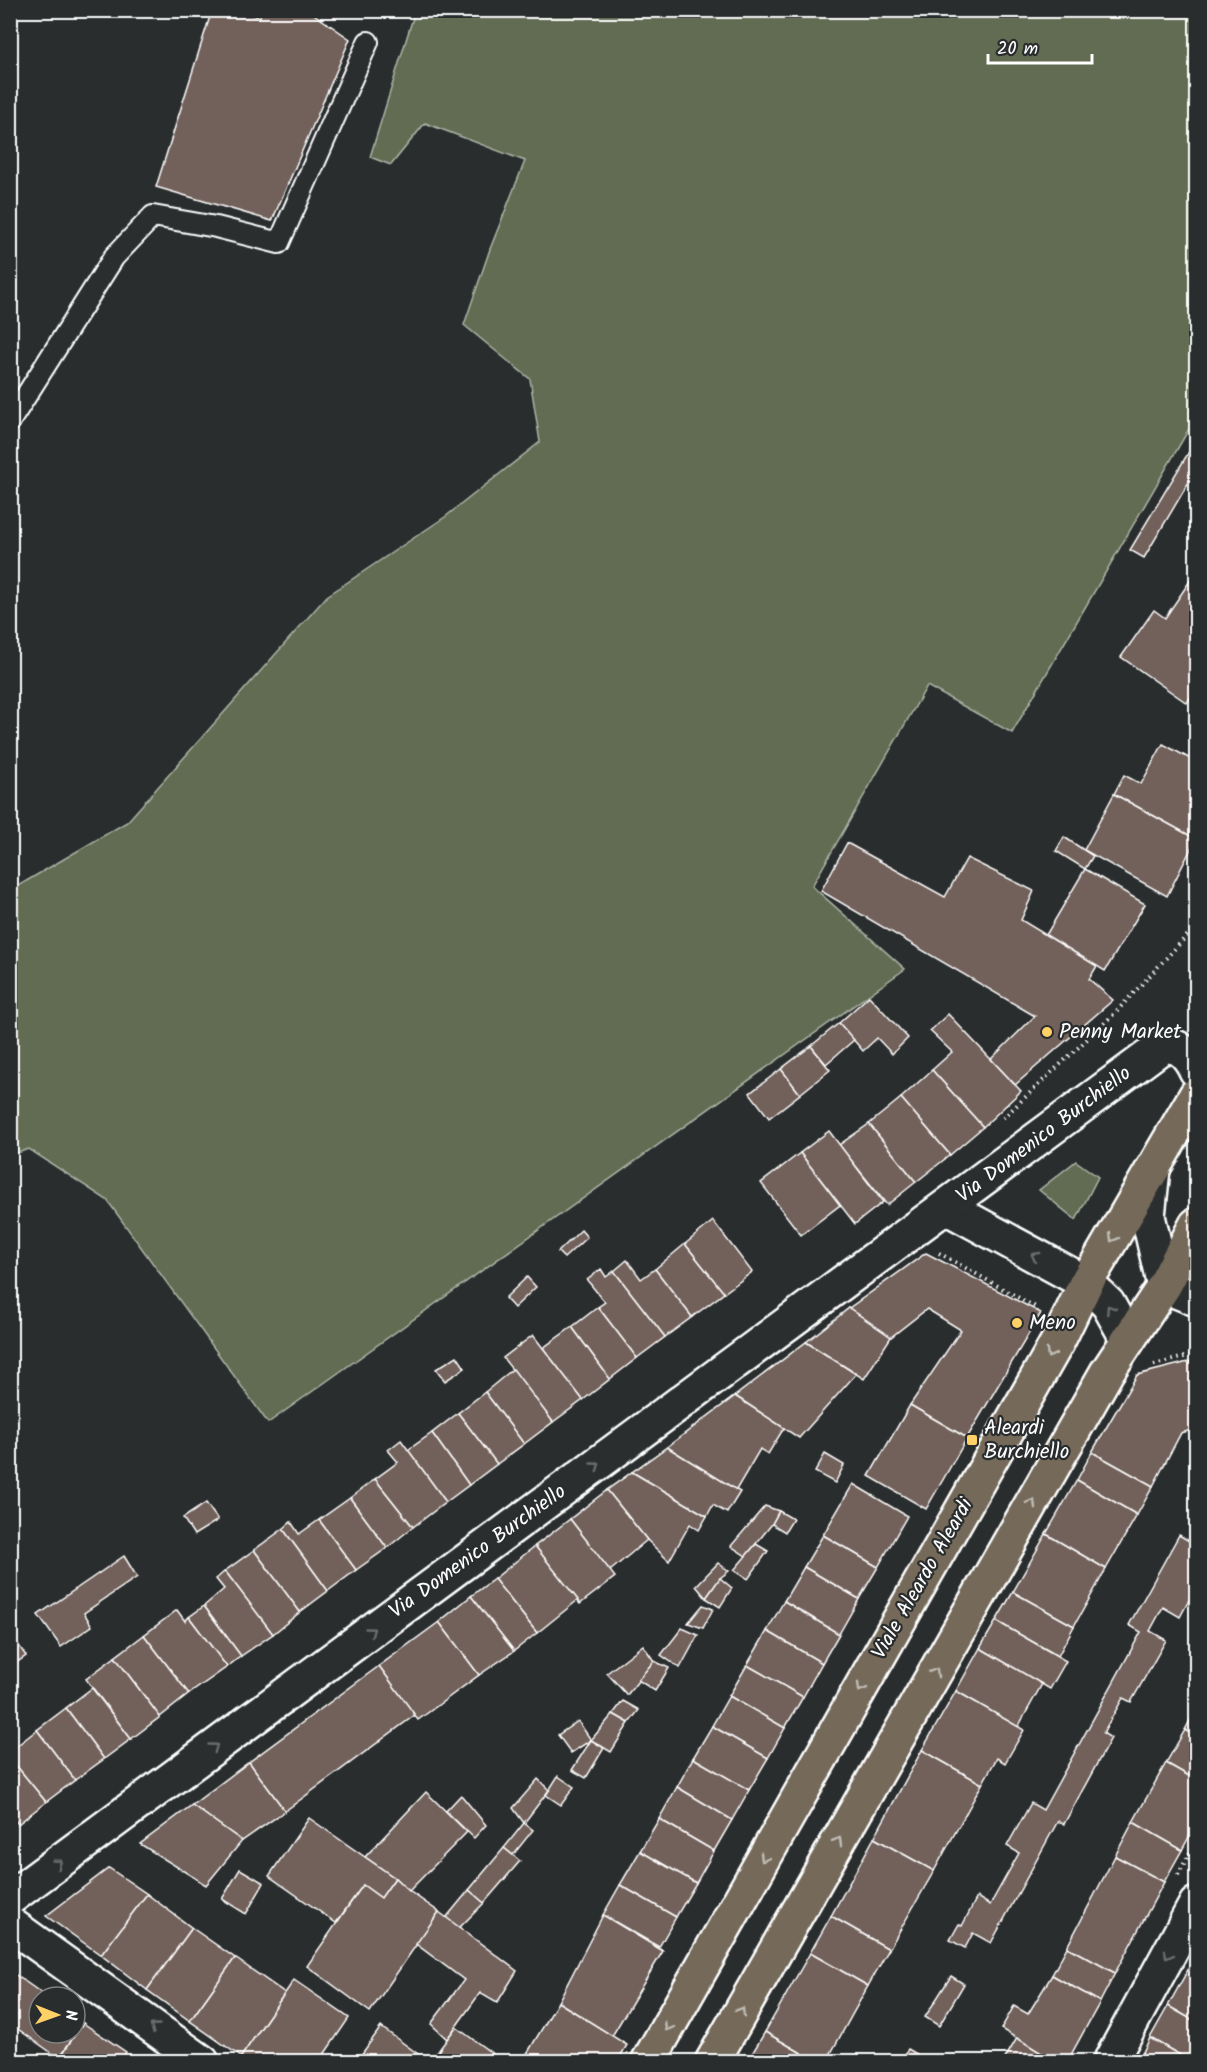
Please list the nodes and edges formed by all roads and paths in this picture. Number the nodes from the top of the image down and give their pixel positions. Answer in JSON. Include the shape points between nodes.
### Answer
{"nodes":[{"id":1,"x":368,"y":42,"type":"dead end"},
{"id":2,"x":10,"y":421,"type":"edge"},
{"id":3,"x":1197,"y":1070,"type":"edge"},
{"id":4,"x":1197,"y":1095,"type":"edge"},
{"id":5,"x":1153,"y":1169,"type":"junction"},
{"id":6,"x":946,"y":1207,"type":"junction"},
{"id":7,"x":1197,"y":1226,"type":"edge"},
{"id":8,"x":938,"y":1252,"type":"dead end"},
{"id":9,"x":1086,"y":1283,"type":"junction"},
{"id":10,"x":1164,"y":1286,"type":"junction"},
{"id":11,"x":1197,"y":1299,"type":"edge"},
{"id":12,"x":1044,"y":1311,"type":"dead end"},
{"id":13,"x":1128,"y":1340,"type":"junction"},
{"id":14,"x":1197,"y":1354,"type":"edge"},
{"id":15,"x":1152,"y":1365,"type":"dead end"},
{"id":16,"x":10,"y":1898,"type":"edge"},
{"id":17,"x":1197,"y":1904,"type":"edge"},
{"id":18,"x":10,"y":1924,"type":"edge"},
{"id":19,"x":202,"y":2061,"type":"edge"},
{"id":20,"x":648,"y":2061,"type":"edge"},
{"id":21,"x":712,"y":2061,"type":"edge"},
{"id":22,"x":1110,"y":2061,"type":"edge"}],
"edges":[{"from":1,"to":2,"type":"lane","via":[[279,243],[153,216],[114,257]]},
{"from":3,"to":6,"type":"street","name":"Via Domenico Burchiello","via":[[1182,1049],[1160,1048]]},
{"from":4,"to":5,"type":"main road","name":"Viale Aleardo Aleardi"},
{"from":5,"to":9,"type":"main road","name":"Viale Aleardo Aleardi","one_way":true},
{"from":5,"to":10,"type":"street","via":[[1148,1216]]},
{"from":9,"to":6,"type":"street","name":"Via Domenico Burchiello","one_way":true},
{"from":16,"to":6,"type":"street","name":"Via Domenico Burchiello","one_way":true},
{"from":7,"to":10,"type":"main road"},
{"from":8,"to":12,"type":"path"},
{"from":13,"to":9,"type":"street","name":"Via Domenico Burchiello","one_way":true,"via":[[1108,1304]]},
{"from":9,"to":20,"type":"main road","name":"Viale Aleardo Aleardi","one_way":true,"via":[[1046,1362]]},
{"from":10,"to":11,"type":"street"},
{"from":10,"to":13,"type":"main road"},
{"from":21,"to":13,"type":"main road","one_way":true},
{"from":14,"to":15,"type":"path"},
{"from":17,"to":22,"type":"street","one_way":true},
{"from":19,"to":18,"type":"street","one_way":true}]}
